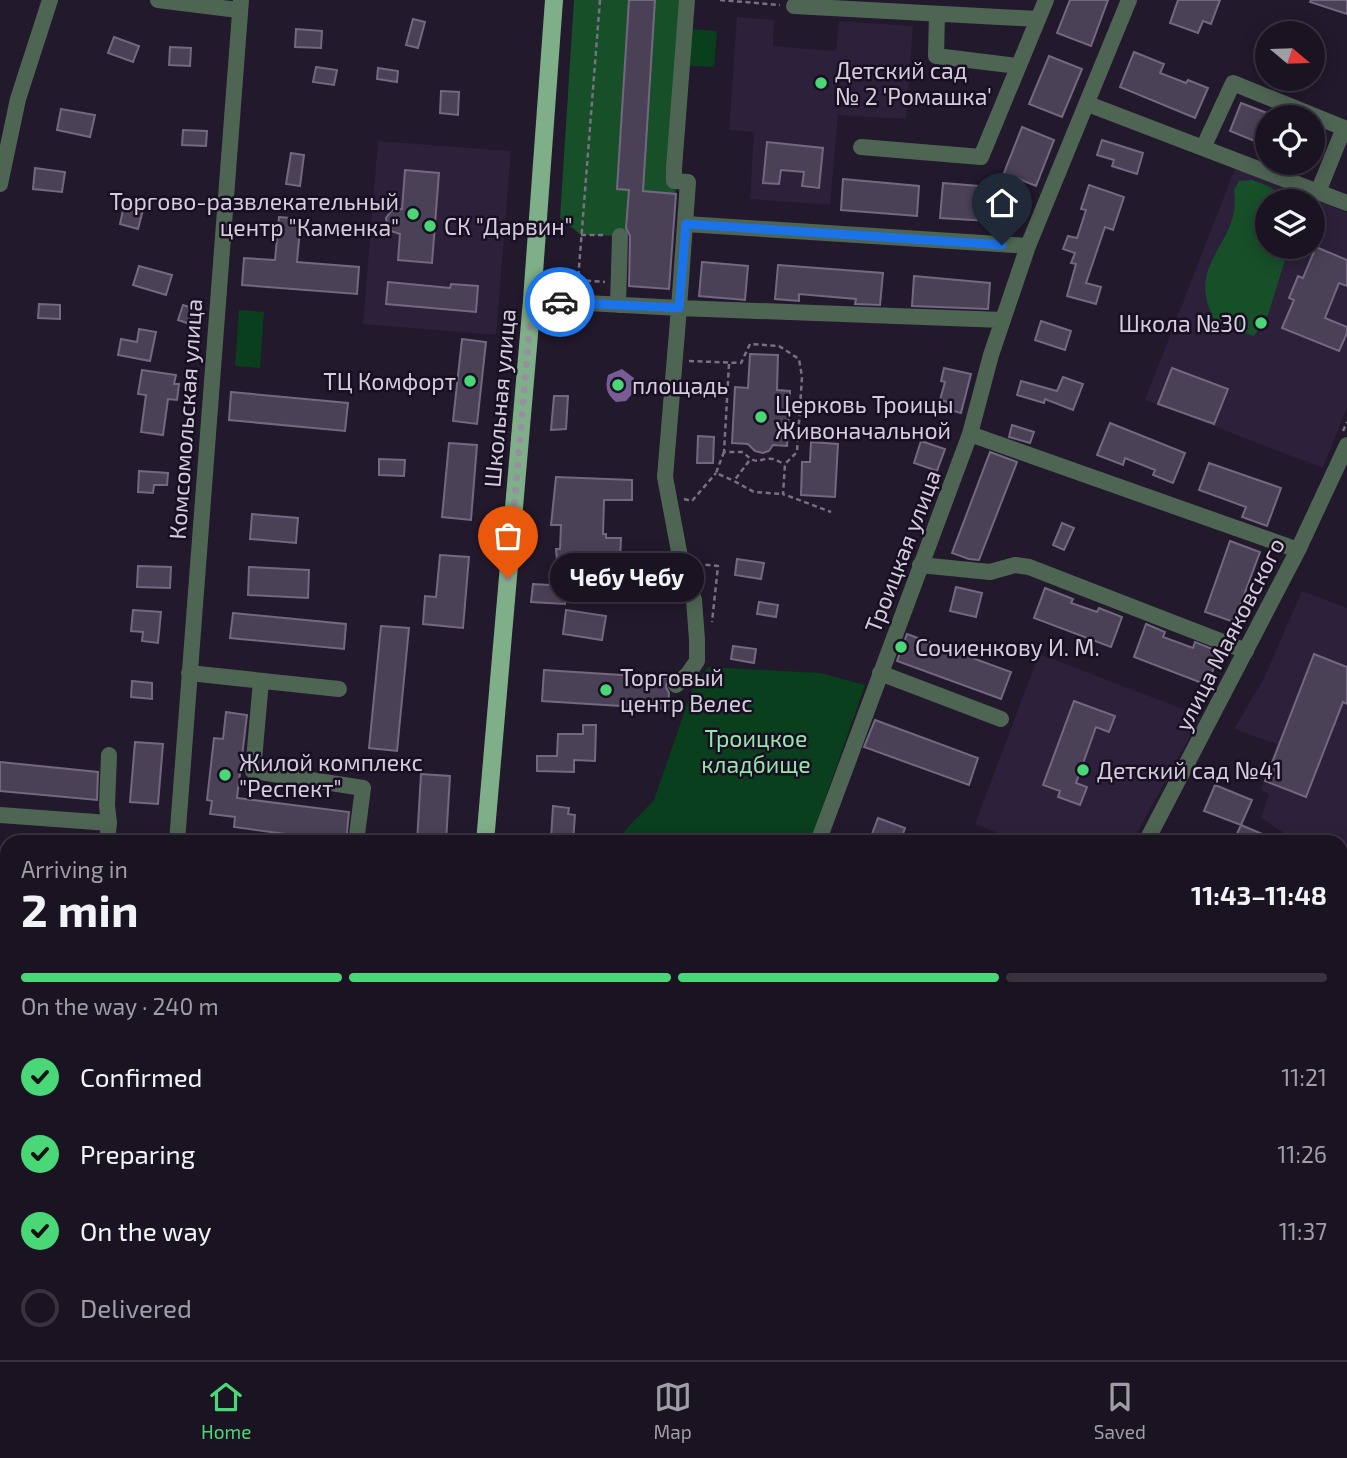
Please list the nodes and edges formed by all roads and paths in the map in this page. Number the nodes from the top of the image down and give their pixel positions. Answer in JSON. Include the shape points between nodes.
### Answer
{"nodes":[{"id":1,"x":50,"y":0,"type":"edge"},
{"id":2,"x":158,"y":0,"type":"edge"},
{"id":3,"x":554,"y":0,"type":"edge"},
{"id":4,"x":600,"y":0,"type":"edge"},
{"id":5,"x":687,"y":0,"type":"edge"},
{"id":6,"x":720,"y":0,"type":"edge"},
{"id":7,"x":1046,"y":0,"type":"edge"},
{"id":8,"x":1129,"y":0,"type":"edge"},
{"id":9,"x":239,"y":5,"type":"edge"},
{"id":10,"x":794,"y":6,"type":"joint"},
{"id":11,"x":937,"y":14,"type":"junction"},
{"id":12,"x":1038,"y":19,"type":"junction"},
{"id":13,"x":1018,"y":66,"type":"junction"},
{"id":14,"x":1088,"y":104,"type":"junction"},
{"id":15,"x":1346,"y":128,"type":"edge"},
{"id":16,"x":860,"y":148,"type":"dead end"},
{"id":17,"x":1203,"y":148,"type":"junction"},
{"id":18,"x":1,"y":178,"type":"edge"},
{"id":19,"x":1310,"y":189,"type":"edge"},
{"id":20,"x":1319,"y":189,"type":"edge"},
{"id":21,"x":1325,"y":195,"type":"edge"},
{"id":22,"x":1347,"y":203,"type":"edge"},
{"id":23,"x":686,"y":224,"type":"junction"},
{"id":24,"x":620,"y":236,"type":"dead end"},
{"id":25,"x":1028,"y":246,"type":"junction"},
{"id":26,"x":532,"y":300,"type":"junction"},
{"id":27,"x":612,"y":304,"type":"junction"},
{"id":28,"x":679,"y":308,"type":"junction"},
{"id":29,"x":1003,"y":320,"type":"junction"},
{"id":30,"x":675,"y":361,"type":"junction"},
{"id":31,"x":729,"y":363,"type":"junction"},
{"id":32,"x":970,"y":434,"type":"junction"},
{"id":33,"x":1347,"y":445,"type":"edge"},
{"id":34,"x":724,"y":452,"type":"junction"},
{"id":35,"x":750,"y":460,"type":"junction"},
{"id":36,"x":785,"y":464,"type":"junction"},
{"id":37,"x":716,"y":472,"type":"junction"},
{"id":38,"x":734,"y":481,"type":"junction"},
{"id":39,"x":669,"y":494,"type":"junction"},
{"id":40,"x":783,"y":494,"type":"junction"},
{"id":41,"x":831,"y":512,"type":"dead end"},
{"id":42,"x":1298,"y":550,"type":"junction"},
{"id":43,"x":920,"y":565,"type":"junction"},
{"id":44,"x":1246,"y":651,"type":"junction"},
{"id":45,"x":189,"y":673,"type":"junction"},
{"id":46,"x":880,"y":673,"type":"junction"},
{"id":47,"x":261,"y":681,"type":"junction"},
{"id":48,"x":676,"y":685,"type":"dead end"},
{"id":49,"x":339,"y":689,"type":"dead end"},
{"id":50,"x":1001,"y":719,"type":"dead end"},
{"id":51,"x":109,"y":755,"type":"dead end"},
{"id":52,"x":0,"y":815,"type":"edge"},
{"id":53,"x":109,"y":822,"type":"junction"},
{"id":54,"x":108,"y":835,"type":"edge"},
{"id":55,"x":177,"y":835,"type":"edge"},
{"id":56,"x":357,"y":835,"type":"edge"},
{"id":57,"x":486,"y":835,"type":"edge"},
{"id":58,"x":821,"y":835,"type":"edge"},
{"id":59,"x":1150,"y":835,"type":"edge"}],
"edges":[{"from":1,"to":18,"type":"street","via":[[18,99]]},
{"from":2,"to":9,"type":"street"},
{"from":3,"to":26,"type":"main road","name":"Школьная улица"},
{"from":4,"to":27,"type":"path","via":[[578,280],[606,282]]},
{"from":5,"to":23,"type":"street","via":[[674,168],[674,181],[688,182]]},
{"from":6,"to":10,"type":"path"},
{"from":7,"to":12,"type":"street"},
{"from":8,"to":14,"type":"street","name":"Троицкая улица"},
{"from":9,"to":45,"type":"street","name":"Комсомольская улица"},
{"from":10,"to":11,"type":"street"},
{"from":11,"to":12,"type":"street"},
{"from":11,"to":13,"type":"street","via":[[936,56]]},
{"from":12,"to":13,"type":"street"},
{"from":13,"to":16,"type":"street","via":[[981,156]]},
{"from":14,"to":17,"type":"street"},
{"from":14,"to":25,"type":"street","name":"Троицкая улица"},
{"from":15,"to":17,"type":"street","via":[[1233,83]]},
{"from":15,"to":20,"type":"street"},
{"from":17,"to":19,"type":"street"},
{"from":21,"to":22,"type":"street"},
{"from":23,"to":25,"type":"street"},
{"from":23,"to":28,"type":"street"},
{"from":24,"to":27,"type":"street"},
{"from":25,"to":29,"type":"street","name":"Троицкая улица"},
{"from":26,"to":27,"type":"street"},
{"from":26,"to":57,"type":"main road","name":"Школьная улица"},
{"from":27,"to":28,"type":"street"},
{"from":28,"to":29,"type":"street"},
{"from":28,"to":30,"type":"street"},
{"from":29,"to":32,"type":"street","name":"Троицкая улица"},
{"from":30,"to":31,"type":"path"},
{"from":30,"to":39,"type":"street","via":[[666,477]]},
{"from":31,"to":34,"type":"path"},
{"from":31,"to":36,"type":"path","via":[[741,363],[750,344],[779,346],[799,359],[797,452]]},
{"from":32,"to":42,"type":"street"},
{"from":32,"to":43,"type":"street","name":"Троицкая улица"},
{"from":33,"to":42,"type":"street","name":"улица Маяковского"},
{"from":34,"to":35,"type":"path","via":[[743,452]]},
{"from":34,"to":37,"type":"path"},
{"from":35,"to":36,"type":"path","via":[[770,458]]},
{"from":35,"to":38,"type":"path"},
{"from":36,"to":40,"type":"path"},
{"from":37,"to":38,"type":"path"},
{"from":37,"to":39,"type":"path","via":[[692,501]]},
{"from":38,"to":40,"type":"path","via":[[754,492]]},
{"from":39,"to":48,"type":"street","via":[[681,562],[694,600],[697,640],[697,660]]},
{"from":40,"to":41,"type":"path"},
{"from":42,"to":44,"type":"street","name":"улица Маяковского"},
{"from":43,"to":44,"type":"street","via":[[990,572],[1015,565],[1029,567]]},
{"from":43,"to":46,"type":"street","name":"Троицкая улица"},
{"from":44,"to":59,"type":"street","name":"улица Маяковского"},
{"from":45,"to":47,"type":"street"},
{"from":45,"to":55,"type":"street","name":"Комсомольская улица"},
{"from":46,"to":50,"type":"street"},
{"from":46,"to":58,"type":"street","name":"Троицкая улица"},
{"from":47,"to":49,"type":"street"},
{"from":47,"to":56,"type":"street","via":[[253,771],[363,789]]},
{"from":51,"to":53,"type":"street"},
{"from":52,"to":53,"type":"street"},
{"from":53,"to":54,"type":"street"}]}
